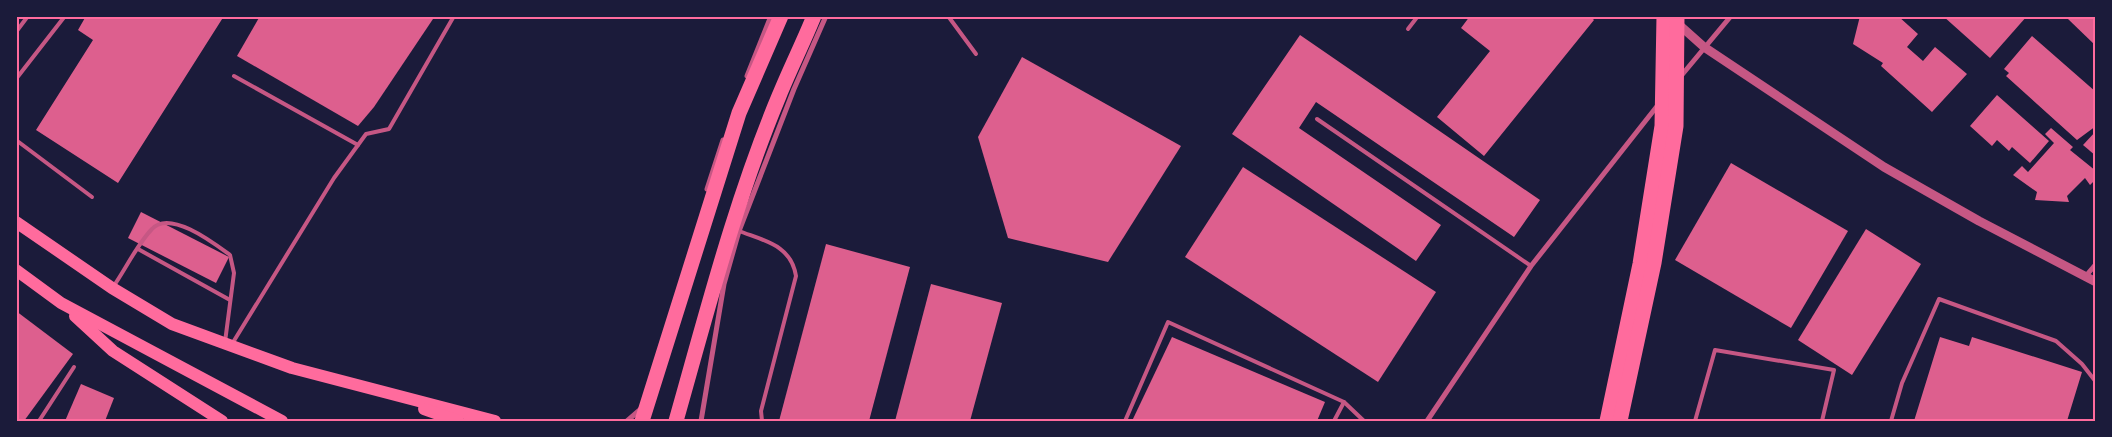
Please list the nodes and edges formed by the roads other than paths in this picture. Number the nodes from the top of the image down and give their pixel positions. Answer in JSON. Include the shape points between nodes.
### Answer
{"nodes":[{"id":1,"x":28,"y":16,"type":"edge"},
{"id":2,"x":65,"y":16,"type":"edge"},
{"id":3,"x":454,"y":16,"type":"edge"},
{"id":4,"x":771,"y":16,"type":"edge"},
{"id":5,"x":781,"y":16,"type":"edge"},
{"id":6,"x":814,"y":16,"type":"edge"},
{"id":7,"x":826,"y":16,"type":"edge"},
{"id":8,"x":948,"y":16,"type":"edge"},
{"id":9,"x":1418,"y":16,"type":"edge"},
{"id":10,"x":1664,"y":16,"type":"edge"},
{"id":11,"x":1671,"y":16,"type":"edge"},
{"id":12,"x":1677,"y":16,"type":"edge"},
{"id":13,"x":1731,"y":16,"type":"edge"},
{"id":14,"x":1408,"y":28,"type":"dead end"},
{"id":15,"x":16,"y":32,"type":"edge"},
{"id":16,"x":1704,"y":47,"type":"junction"},
{"id":17,"x":976,"y":54,"type":"dead end"},
{"id":18,"x":234,"y":76,"type":"dead end"},
{"id":19,"x":16,"y":79,"type":"edge"},
{"id":20,"x":746,"y":80,"type":"dead end"},
{"id":21,"x":742,"y":89,"type":"dead end"},
{"id":22,"x":1318,"y":119,"type":"dead end"},
{"id":23,"x":16,"y":140,"type":"edge"},
{"id":24,"x":358,"y":145,"type":"junction"},
{"id":25,"x":92,"y":197,"type":"dead end"},
{"id":26,"x":704,"y":199,"type":"dead end"},
{"id":27,"x":16,"y":222,"type":"edge"},
{"id":28,"x":740,"y":231,"type":"junction"},
{"id":29,"x":693,"y":237,"type":"dead end"},
{"id":30,"x":138,"y":249,"type":"junction"},
{"id":31,"x":2096,"y":264,"type":"edge"},
{"id":32,"x":1531,"y":266,"type":"junction"},
{"id":33,"x":16,"y":270,"type":"edge"},
{"id":34,"x":2085,"y":277,"type":"junction"},
{"id":35,"x":2096,"y":282,"type":"edge"},
{"id":36,"x":112,"y":288,"type":"junction"},
{"id":37,"x":230,"y":300,"type":"junction"},
{"id":38,"x":61,"y":303,"type":"junction"},
{"id":39,"x":227,"y":345,"type":"junction"},
{"id":40,"x":74,"y":367,"type":"dead end"},
{"id":41,"x":2096,"y":382,"type":"edge"},
{"id":42,"x":370,"y":389,"type":"junction"},
{"id":43,"x":1344,"y":402,"type":"junction"},
{"id":44,"x":39,"y":421,"type":"edge"},
{"id":45,"x":222,"y":421,"type":"edge"},
{"id":46,"x":282,"y":421,"type":"edge"},
{"id":47,"x":458,"y":421,"type":"edge"},
{"id":48,"x":494,"y":421,"type":"edge"},
{"id":49,"x":627,"y":421,"type":"edge"},
{"id":50,"x":642,"y":421,"type":"edge"},
{"id":51,"x":676,"y":421,"type":"edge"},
{"id":52,"x":701,"y":421,"type":"edge"},
{"id":53,"x":762,"y":421,"type":"edge"},
{"id":54,"x":1125,"y":421,"type":"edge"},
{"id":55,"x":1334,"y":421,"type":"edge"},
{"id":56,"x":1364,"y":421,"type":"edge"},
{"id":57,"x":1427,"y":421,"type":"edge"},
{"id":58,"x":1607,"y":421,"type":"edge"},
{"id":59,"x":1620,"y":421,"type":"edge"},
{"id":60,"x":1696,"y":421,"type":"edge"},
{"id":61,"x":1822,"y":421,"type":"edge"},
{"id":62,"x":1890,"y":421,"type":"edge"}],
"edges":[{"from":1,"to":15,"type":"lane"},
{"from":2,"to":19,"type":"lane"},
{"from":3,"to":24,"type":"lane","via":[[388,129],[366,134]]},
{"from":4,"to":20,"type":"street"},
{"from":5,"to":50,"type":"highway","via":[[739,113]]},
{"from":6,"to":51,"type":"highway","via":[[778,96],[746,186]]},
{"from":7,"to":28,"type":"street","via":[[794,89]]},
{"from":8,"to":17,"type":"lane"},
{"from":9,"to":14,"type":"lane"},
{"from":10,"to":58,"type":"highway","via":[[1662,126],[1640,264]]},
{"from":11,"to":16,"type":"street"},
{"from":12,"to":59,"type":"highway","via":[[1676,126],[1654,263]]},
{"from":13,"to":16,"type":"street"},
{"from":16,"to":32,"type":"street"},
{"from":16,"to":34,"type":"street","via":[[1884,167]]},
{"from":18,"to":24,"type":"lane"},
{"from":21,"to":26,"type":"street"},
{"from":22,"to":32,"type":"lane"},
{"from":23,"to":25,"type":"lane"},
{"from":24,"to":39,"type":"lane"},
{"from":27,"to":36,"type":"main road"},
{"from":28,"to":52,"type":"street","via":[[724,284]]},
{"from":28,"to":53,"type":"lane","via":[[778,245],[790,258],[796,276],[761,411]]},
{"from":29,"to":49,"type":"street","via":[[642,407]]},
{"from":30,"to":36,"type":"lane"},
{"from":30,"to":37,"type":"lane"},
{"from":30,"to":37,"type":"lane","via":[[153,228],[166,223],[200,233],[230,255],[234,273]]},
{"from":31,"to":34,"type":"street"},
{"from":32,"to":57,"type":"street"},
{"from":33,"to":38,"type":"main road"},
{"from":34,"to":35,"type":"street"},
{"from":36,"to":39,"type":"main road","via":[[172,324]]},
{"from":37,"to":39,"type":"lane"},
{"from":38,"to":45,"type":"main road","via":[[113,351]]},
{"from":38,"to":46,"type":"main road"},
{"from":39,"to":42,"type":"main road","via":[[292,368]]},
{"from":40,"to":44,"type":"lane"},
{"from":41,"to":62,"type":"lane","via":[[2056,340],[1939,299],[1902,383]]},
{"from":42,"to":47,"type":"main road"},
{"from":42,"to":48,"type":"main road"},
{"from":43,"to":54,"type":"lane","via":[[1168,322]]},
{"from":43,"to":55,"type":"lane"},
{"from":43,"to":56,"type":"lane"},
{"from":60,"to":61,"type":"lane","via":[[1716,350],[1834,370]]}]}
